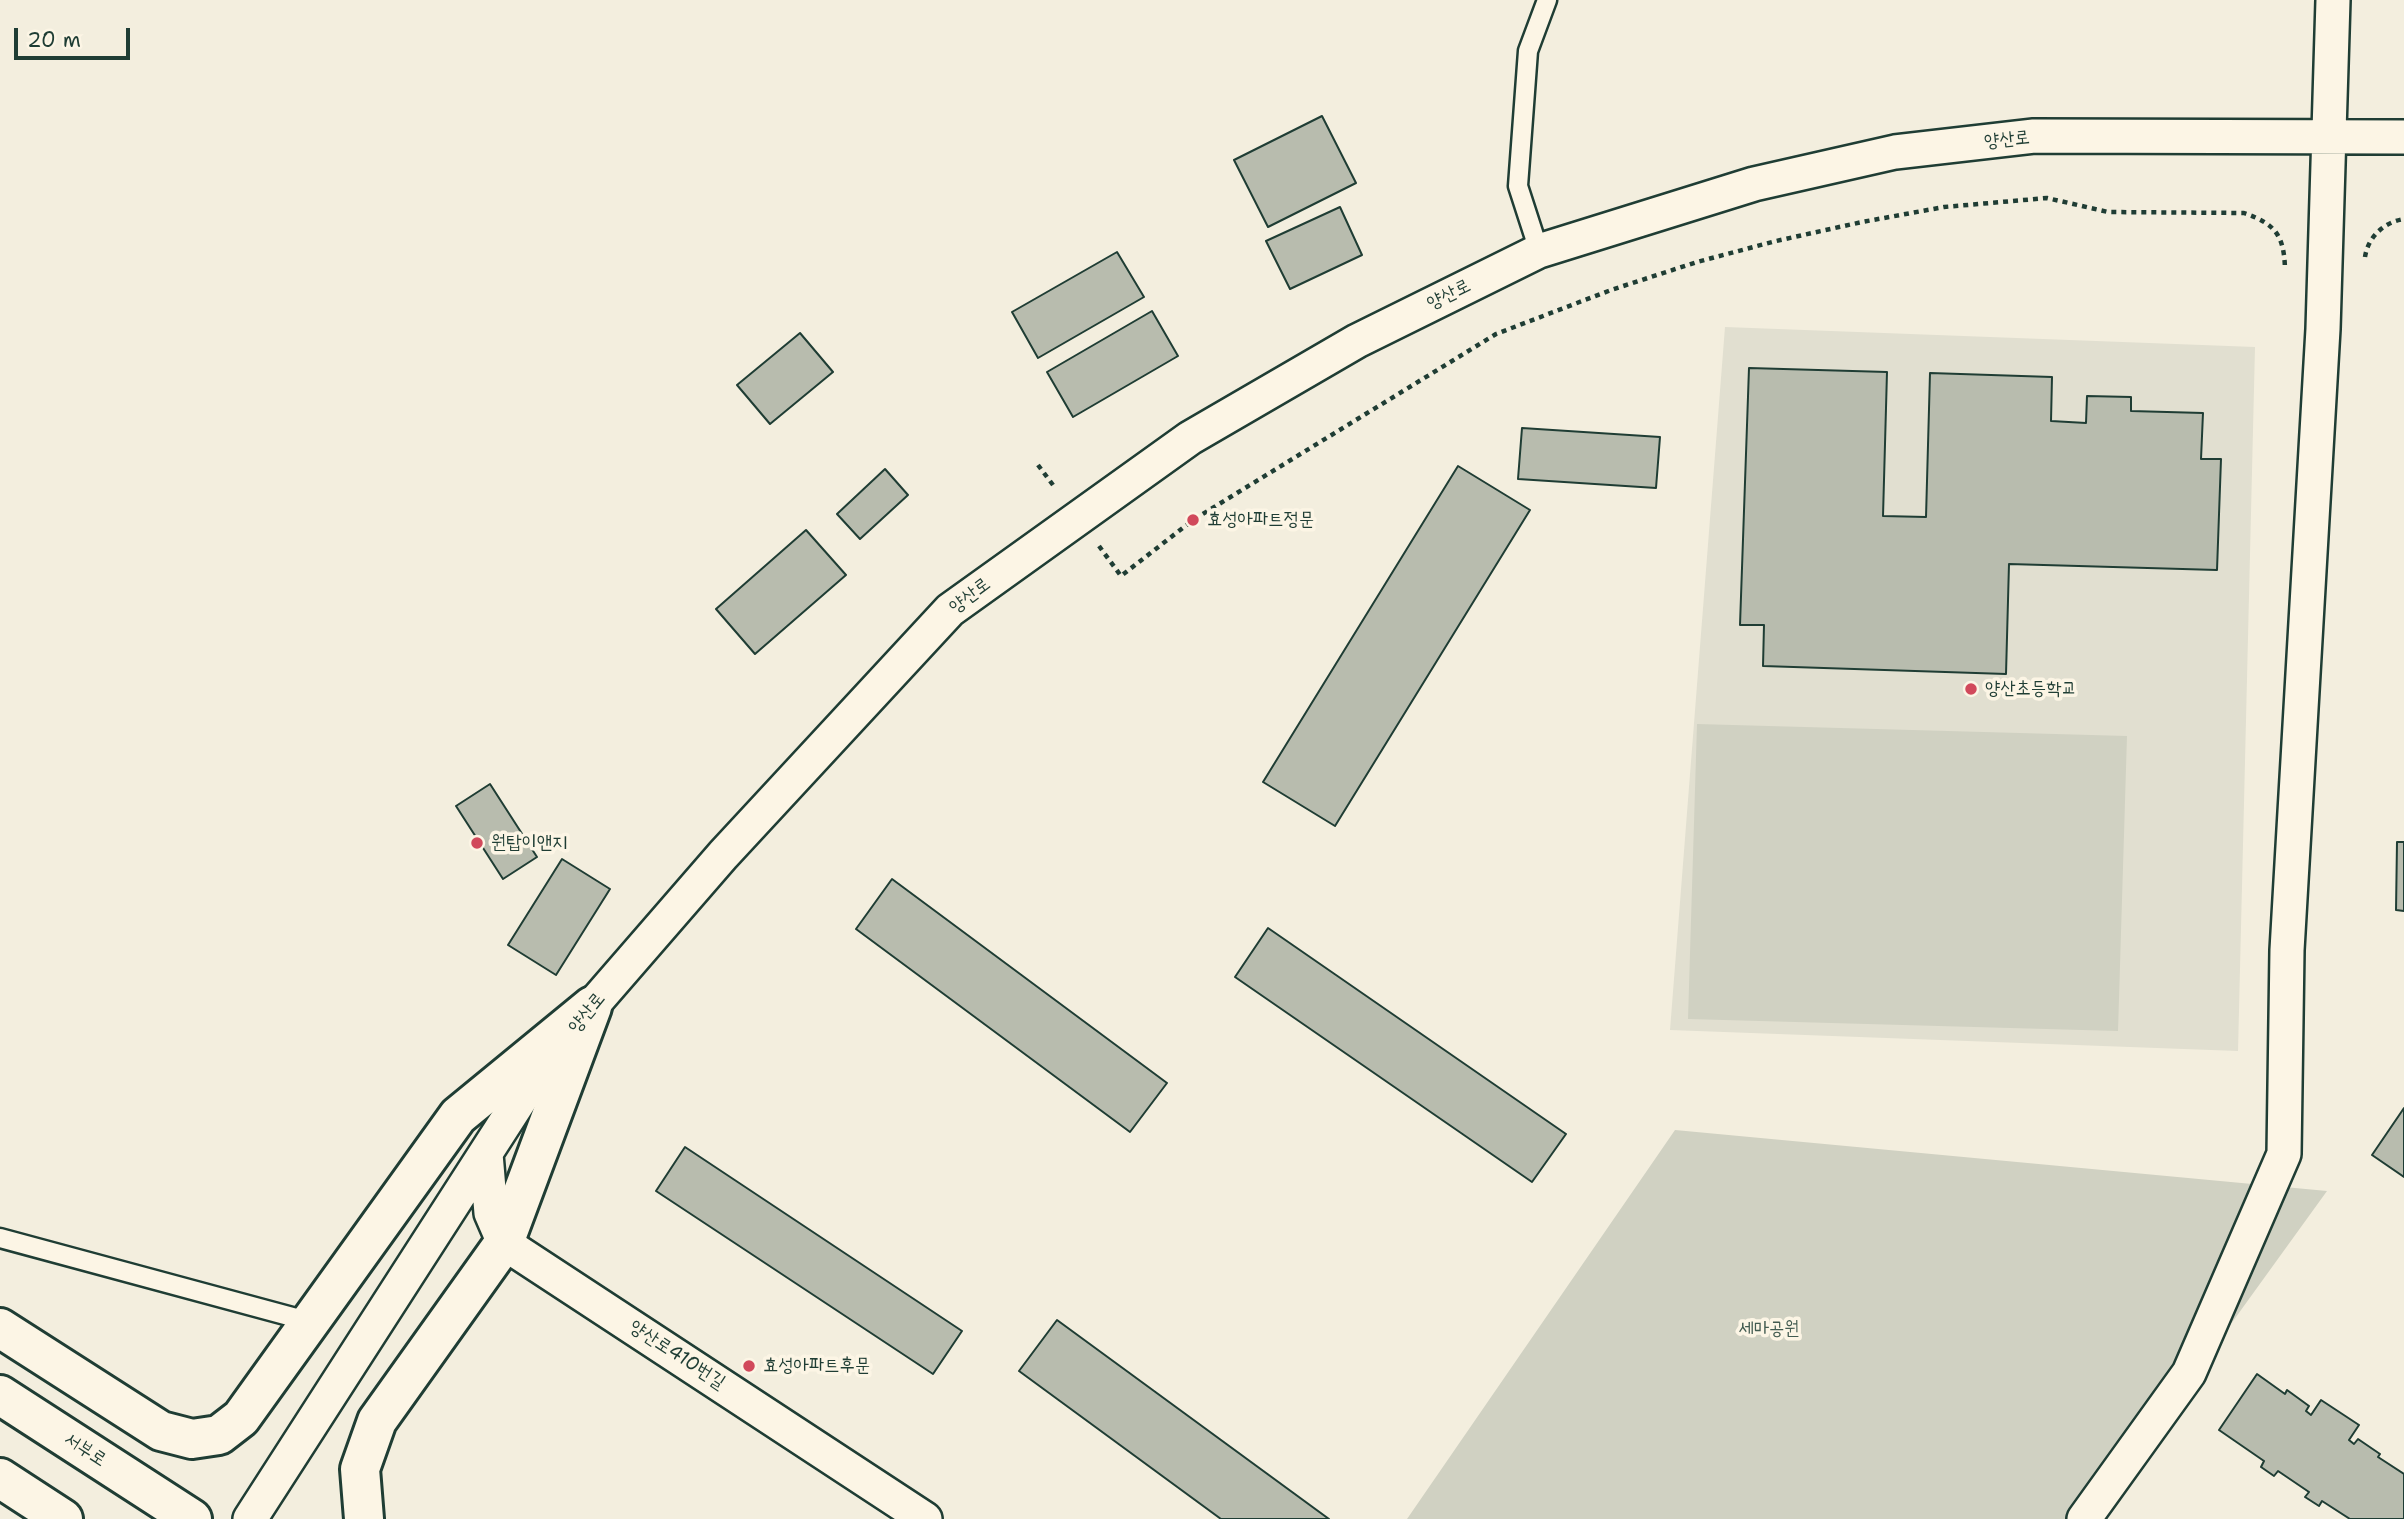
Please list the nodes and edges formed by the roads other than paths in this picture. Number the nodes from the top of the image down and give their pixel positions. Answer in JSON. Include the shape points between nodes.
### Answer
{"nodes":[{"id":1,"x":1548,"y":0,"type":"edge"},
{"id":2,"x":2333,"y":0,"type":"edge"},
{"id":3,"x":2328,"y":136,"type":"junction"},
{"id":4,"x":2404,"y":137,"type":"edge"},
{"id":5,"x":1539,"y":251,"type":"junction"},
{"id":6,"x":592,"y":1006,"type":"junction"},
{"id":7,"x":486,"y":1154,"type":"junction"},
{"id":8,"x":0,"y":1238,"type":"edge"},
{"id":9,"x":504,"y":1243,"type":"junction"},
{"id":10,"x":311,"y":1322,"type":"junction"},
{"id":11,"x":0,"y":1328,"type":"edge"},
{"id":12,"x":0,"y":1395,"type":"edge"},
{"id":13,"x":0,"y":1478,"type":"edge"},
{"id":14,"x":181,"y":1512,"type":"edge"},
{"id":15,"x":63,"y":1519,"type":"edge"},
{"id":16,"x":250,"y":1519,"type":"edge"},
{"id":17,"x":364,"y":1519,"type":"edge"},
{"id":18,"x":925,"y":1519,"type":"edge"},
{"id":19,"x":2084,"y":1519,"type":"edge"}],
"edges":[{"from":1,"to":5,"type":"lane","via":[[1528,51],[1518,186]]},
{"from":2,"to":3,"type":"street"},
{"from":3,"to":4,"type":"street","name":"양산로"},
{"from":3,"to":5,"type":"street","name":"양산로","via":[[2035,136],[1895,152],[1754,184]]},
{"from":3,"to":19,"type":"street","via":[[2323,329],[2287,950],[2284,1154],[2189,1373]]},
{"from":5,"to":6,"type":"street","name":"양산로","via":[[1357,341],[1190,438],[950,610],[723,855]]},
{"from":6,"to":7,"type":"street","name":"양산로","via":[[526,1092]]},
{"from":6,"to":9,"type":"main road"},
{"from":6,"to":10,"type":"main road","via":[[457,1116]]},
{"from":7,"to":9,"type":"street","via":[[491,1213]]},
{"from":7,"to":16,"type":"street","name":"양산로"},
{"from":8,"to":10,"type":"lane"},
{"from":9,"to":17,"type":"main road","via":[[377,1422],[360,1469]]},
{"from":9,"to":18,"type":"street","name":"양산로410번길"},
{"from":10,"to":11,"type":"main road","via":[[242,1418],[219,1436],[192,1439],[161,1431]]},
{"from":12,"to":14,"type":"main road","name":"서부로"},
{"from":13,"to":15,"type":"main road"}]}
